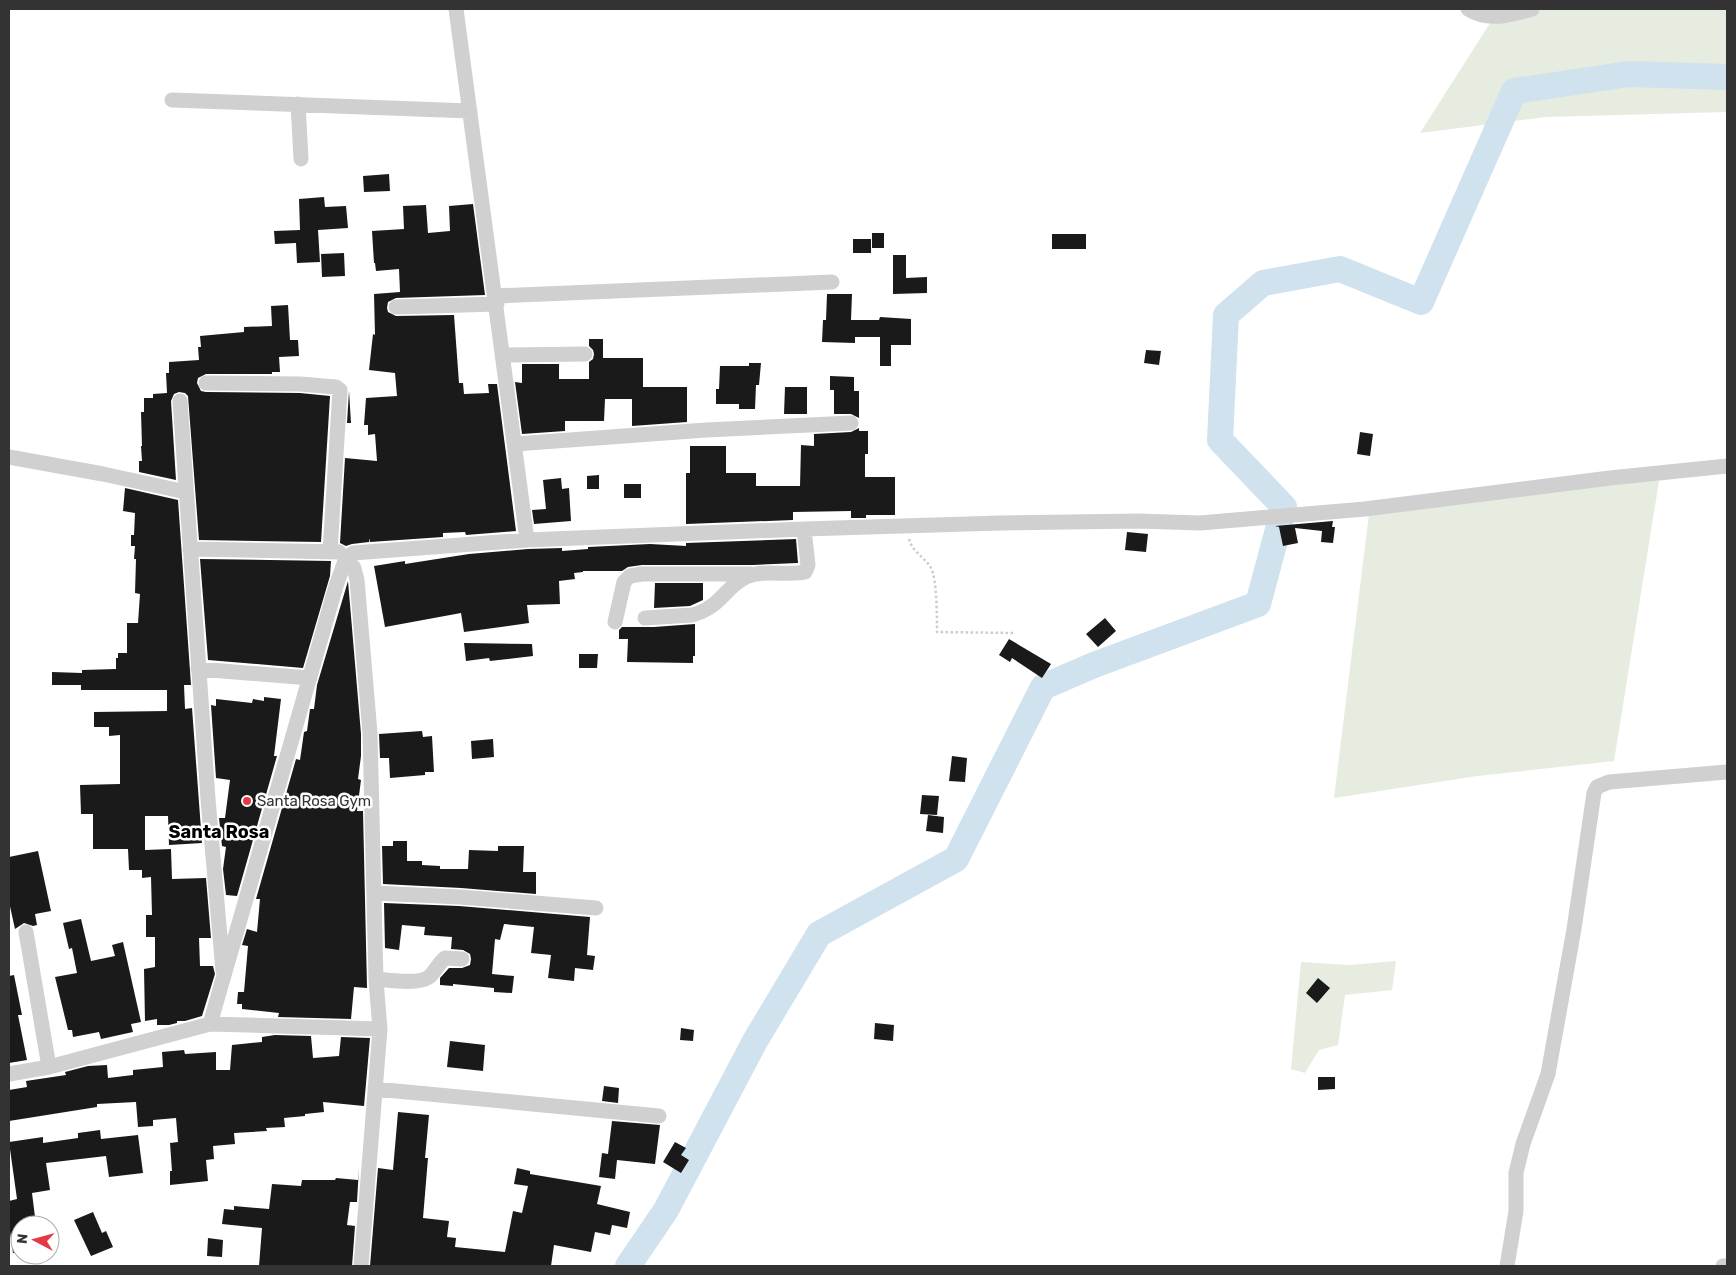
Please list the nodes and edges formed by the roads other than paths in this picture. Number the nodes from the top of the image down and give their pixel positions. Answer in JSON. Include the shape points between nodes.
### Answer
{"nodes":[{"id":1,"x":456,"y":9,"type":"edge"},
{"id":2,"x":1468,"y":9,"type":"edge"},
{"id":3,"x":1532,"y":9,"type":"edge"},
{"id":4,"x":172,"y":100,"type":"dead end"},
{"id":5,"x":298,"y":104,"type":"junction"},
{"id":6,"x":470,"y":111,"type":"junction"},
{"id":7,"x":301,"y":159,"type":"dead end"},
{"id":8,"x":832,"y":282,"type":"dead end"},
{"id":9,"x":496,"y":300,"type":"junction"},
{"id":10,"x":396,"y":307,"type":"dead end"},
{"id":11,"x":585,"y":354,"type":"dead end"},
{"id":12,"x":503,"y":355,"type":"junction"},
{"id":13,"x":206,"y":383,"type":"dead end"},
{"id":14,"x":180,"y":401,"type":"dead end"},
{"id":15,"x":851,"y":423,"type":"dead end"},
{"id":16,"x":515,"y":444,"type":"junction"},
{"id":17,"x":9,"y":457,"type":"edge"},
{"id":18,"x":1727,"y":466,"type":"edge"},
{"id":19,"x":186,"y":492,"type":"junction"},
{"id":20,"x":804,"y":529,"type":"junction"},
{"id":21,"x":527,"y":540,"type":"junction"},
{"id":22,"x":190,"y":549,"type":"junction"},
{"id":23,"x":330,"y":552,"type":"junction"},
{"id":24,"x":349,"y":556,"type":"junction"},
{"id":25,"x":757,"y":574,"type":"junction"},
{"id":26,"x":645,"y":618,"type":"dead end"},
{"id":27,"x":615,"y":622,"type":"dead end"},
{"id":28,"x":198,"y":669,"type":"junction"},
{"id":29,"x":310,"y":678,"type":"junction"},
{"id":30,"x":1727,"y":772,"type":"edge"},
{"id":31,"x":374,"y":893,"type":"junction"},
{"id":32,"x":596,"y":908,"type":"dead end"},
{"id":33,"x":26,"y":932,"type":"dead end"},
{"id":34,"x":462,"y":959,"type":"dead end"},
{"id":35,"x":376,"y":979,"type":"junction"},
{"id":36,"x":224,"y":980,"type":"junction"},
{"id":37,"x":210,"y":1024,"type":"junction"},
{"id":38,"x":380,"y":1029,"type":"junction"},
{"id":39,"x":48,"y":1067,"type":"junction"},
{"id":40,"x":9,"y":1074,"type":"edge"},
{"id":41,"x":375,"y":1089,"type":"junction"},
{"id":42,"x":659,"y":1116,"type":"dead end"},
{"id":43,"x":361,"y":1266,"type":"edge"},
{"id":44,"x":1507,"y":1266,"type":"edge"},
{"id":45,"x":1723,"y":1266,"type":"edge"},
{"id":46,"x":1727,"y":1266,"type":"edge"}],
"edges":[{"from":1,"to":6,"type":"street"},
{"from":2,"to":3,"type":"street","via":[[1483,16],[1500,16]]},
{"from":4,"to":5,"type":"street"},
{"from":5,"to":6,"type":"street"},
{"from":5,"to":7,"type":"street"},
{"from":6,"to":9,"type":"street"},
{"from":8,"to":9,"type":"street"},
{"from":9,"to":10,"type":"street"},
{"from":9,"to":12,"type":"street"},
{"from":11,"to":12,"type":"street"},
{"from":12,"to":16,"type":"street"},
{"from":13,"to":23,"type":"street","via":[[300,384],[340,390]]},
{"from":14,"to":19,"type":"street"},
{"from":15,"to":16,"type":"street"},
{"from":16,"to":21,"type":"street"},
{"from":17,"to":19,"type":"street"},
{"from":18,"to":20,"type":"street","via":[[1366,509],[1200,523],[1138,521]]},
{"from":19,"to":22,"type":"street"},
{"from":20,"to":21,"type":"street"},
{"from":20,"to":25,"type":"street","via":[[808,564],[805,572]]},
{"from":21,"to":24,"type":"street"},
{"from":22,"to":23,"type":"street"},
{"from":22,"to":28,"type":"street"},
{"from":23,"to":24,"type":"street"},
{"from":24,"to":29,"type":"street","via":[[336,586]]},
{"from":24,"to":31,"type":"street","via":[[357,580],[365,662]]},
{"from":25,"to":26,"type":"street","via":[[745,578],[706,612]]},
{"from":25,"to":27,"type":"street","via":[[630,576],[624,582]]},
{"from":28,"to":29,"type":"street"},
{"from":28,"to":36,"type":"street"},
{"from":29,"to":36,"type":"street"},
{"from":30,"to":44,"type":"street","via":[[1609,782],[1596,787],[1548,1074],[1516,1173],[1516,1211]]},
{"from":31,"to":32,"type":"street"},
{"from":31,"to":35,"type":"street"},
{"from":33,"to":39,"type":"street"},
{"from":34,"to":35,"type":"street","via":[[445,958],[430,977],[423,980]]},
{"from":35,"to":38,"type":"street"},
{"from":36,"to":37,"type":"street"},
{"from":37,"to":38,"type":"street"},
{"from":37,"to":39,"type":"street"},
{"from":38,"to":41,"type":"street"},
{"from":39,"to":40,"type":"street"},
{"from":41,"to":42,"type":"street"},
{"from":41,"to":43,"type":"street"},
{"from":45,"to":46,"type":"street"}]}
